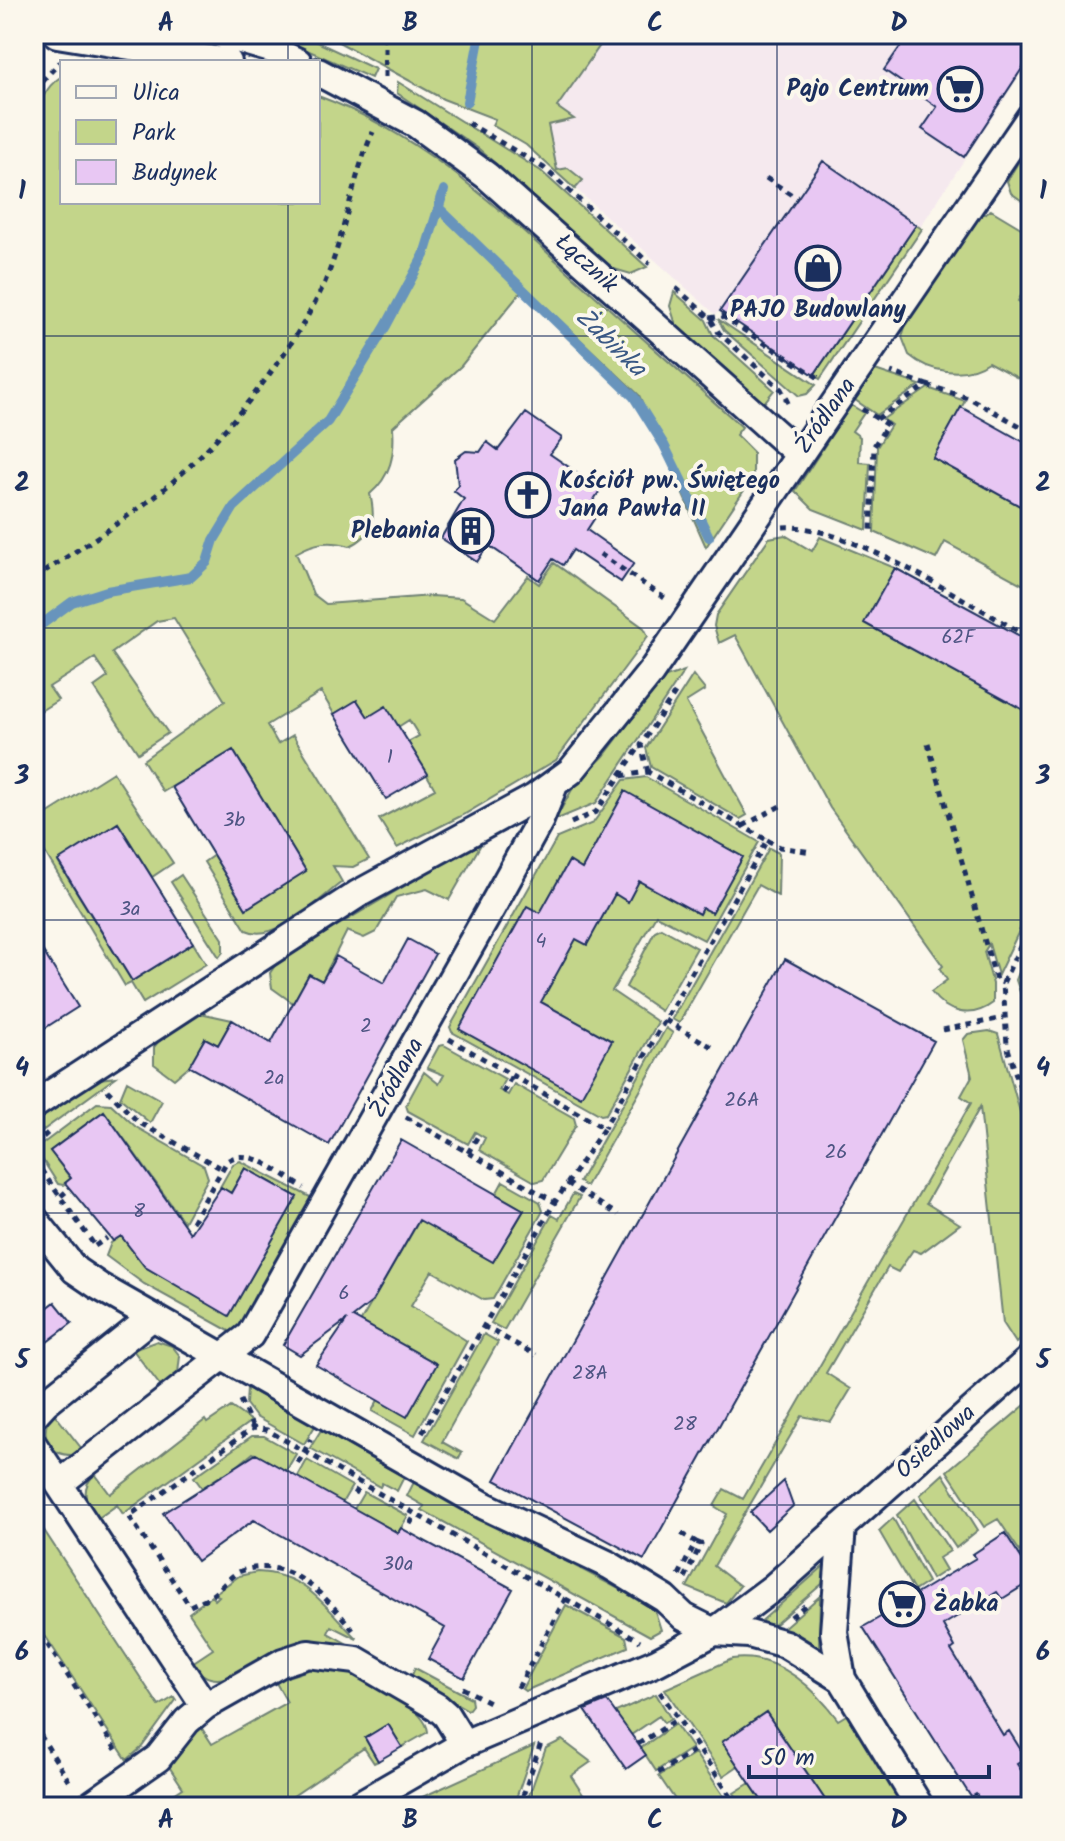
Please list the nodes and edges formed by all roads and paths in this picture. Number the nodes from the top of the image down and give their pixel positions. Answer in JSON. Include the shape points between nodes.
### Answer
{"nodes":[{"id":1,"x":220,"y":34,"type":"edge"},
{"id":2,"x":385,"y":34,"type":"edge"},
{"id":3,"x":61,"y":43,"type":"edge"},
{"id":4,"x":210,"y":60,"type":"edge"},
{"id":5,"x":294,"y":60,"type":"edge"},
{"id":6,"x":60,"y":63,"type":"edge"},
{"id":7,"x":320,"y":73,"type":"edge"},
{"id":8,"x":1025,"y":76,"type":"dead end"},
{"id":9,"x":1031,"y":81,"type":"edge"},
{"id":10,"x":320,"y":84,"type":"edge"},
{"id":11,"x":384,"y":86,"type":"dead end"},
{"id":12,"x":34,"y":90,"type":"edge"},
{"id":13,"x":358,"y":93,"type":"junction"},
{"id":14,"x":1031,"y":116,"type":"edge"},
{"id":15,"x":381,"y":124,"type":"dead end"},
{"id":16,"x":487,"y":135,"type":"dead end"},
{"id":17,"x":766,"y":178,"type":"dead end"},
{"id":18,"x":798,"y":199,"type":"dead end"},
{"id":19,"x":650,"y":264,"type":"dead end"},
{"id":20,"x":676,"y":288,"type":"dead end"},
{"id":21,"x":879,"y":368,"type":"dead end"},
{"id":22,"x":927,"y":385,"type":"junction"},
{"id":23,"x":788,"y":415,"type":"dead end"},
{"id":24,"x":877,"y":419,"type":"dead end"},
{"id":25,"x":1031,"y":432,"type":"edge"},
{"id":26,"x":799,"y":454,"type":"junction"},
{"id":27,"x":775,"y":530,"type":"dead end"},
{"id":28,"x":600,"y":554,"type":"dead end"},
{"id":29,"x":34,"y":578,"type":"edge"},
{"id":30,"x":679,"y":596,"type":"dead end"},
{"id":31,"x":1031,"y":638,"type":"edge"},
{"id":32,"x":680,"y":685,"type":"dead end"},
{"id":33,"x":928,"y":743,"type":"dead end"},
{"id":34,"x":641,"y":745,"type":"junction"},
{"id":35,"x":620,"y":776,"type":"dead end"},
{"id":36,"x":554,"y":785,"type":"junction"},
{"id":37,"x":784,"y":804,"type":"dead end"},
{"id":38,"x":743,"y":826,"type":"junction"},
{"id":39,"x":767,"y":840,"type":"junction"},
{"id":40,"x":811,"y":852,"type":"dead end"},
{"id":41,"x":1031,"y":923,"type":"edge"},
{"id":42,"x":1003,"y":983,"type":"junction"},
{"id":43,"x":1003,"y":1018,"type":"junction"},
{"id":44,"x":665,"y":1020,"type":"junction"},
{"id":45,"x":943,"y":1030,"type":"dead end"},
{"id":46,"x":440,"y":1034,"type":"dead end"},
{"id":47,"x":712,"y":1047,"type":"dead end"},
{"id":48,"x":512,"y":1075,"type":"junction"},
{"id":49,"x":1031,"y":1076,"type":"edge"},
{"id":50,"x":1019,"y":1082,"type":"junction"},
{"id":51,"x":114,"y":1085,"type":"dead end"},
{"id":52,"x":503,"y":1093,"type":"dead end"},
{"id":53,"x":34,"y":1105,"type":"edge"},
{"id":54,"x":397,"y":1112,"type":"dead end"},
{"id":55,"x":1031,"y":1125,"type":"edge"},
{"id":56,"x":604,"y":1128,"type":"junction"},
{"id":57,"x":479,"y":1134,"type":"dead end"},
{"id":58,"x":468,"y":1153,"type":"junction"},
{"id":59,"x":34,"y":1160,"type":"edge"},
{"id":60,"x":222,"y":1169,"type":"junction"},
{"id":61,"x":567,"y":1183,"type":"junction"},
{"id":62,"x":70,"y":1188,"type":"dead end"},
{"id":63,"x":210,"y":1189,"type":"junction"},
{"id":64,"x":217,"y":1192,"type":"dead end"},
{"id":65,"x":61,"y":1196,"type":"junction"},
{"id":66,"x":328,"y":1201,"type":"junction"},
{"id":67,"x":555,"y":1202,"type":"junction"},
{"id":68,"x":618,"y":1215,"type":"dead end"},
{"id":69,"x":34,"y":1219,"type":"edge"},
{"id":70,"x":192,"y":1222,"type":"dead end"},
{"id":71,"x":107,"y":1238,"type":"dead end"},
{"id":72,"x":95,"y":1246,"type":"junction"},
{"id":73,"x":101,"y":1260,"type":"dead end"},
{"id":74,"x":151,"y":1318,"type":"junction"},
{"id":75,"x":483,"y":1326,"type":"junction"},
{"id":76,"x":536,"y":1355,"type":"dead end"},
{"id":77,"x":1031,"y":1358,"type":"edge"},
{"id":78,"x":223,"y":1359,"type":"junction"},
{"id":79,"x":242,"y":1408,"type":"dead end"},
{"id":80,"x":34,"y":1415,"type":"edge"},
{"id":81,"x":253,"y":1428,"type":"junction"},
{"id":82,"x":311,"y":1440,"type":"dead end"},
{"id":83,"x":417,"y":1442,"type":"dead end"},
{"id":84,"x":34,"y":1446,"type":"edge"},
{"id":85,"x":304,"y":1451,"type":"junction"},
{"id":86,"x":298,"y":1463,"type":"dead end"},
{"id":87,"x":361,"y":1483,"type":"junction"},
{"id":88,"x":59,"y":1484,"type":"junction"},
{"id":89,"x":354,"y":1494,"type":"dead end"},
{"id":90,"x":416,"y":1514,"type":"junction"},
{"id":91,"x":410,"y":1524,"type":"dead end"},
{"id":92,"x":842,"y":1526,"type":"junction"},
{"id":93,"x":681,"y":1533,"type":"dead end"},
{"id":94,"x":696,"y":1542,"type":"junction"},
{"id":95,"x":681,"y":1572,"type":"dead end"},
{"id":96,"x":681,"y":1586,"type":"dead end"},
{"id":97,"x":566,"y":1597,"type":"junction"},
{"id":98,"x":810,"y":1601,"type":"dead end"},
{"id":99,"x":789,"y":1619,"type":"dead end"},
{"id":100,"x":34,"y":1624,"type":"edge"},
{"id":101,"x":714,"y":1632,"type":"junction"},
{"id":102,"x":357,"y":1634,"type":"dead end"},
{"id":103,"x":629,"y":1650,"type":"dead end"},
{"id":104,"x":842,"y":1679,"type":"junction"},
{"id":105,"x":457,"y":1685,"type":"dead end"},
{"id":106,"x":658,"y":1688,"type":"dead end"},
{"id":107,"x":516,"y":1693,"type":"dead end"},
{"id":108,"x":493,"y":1705,"type":"dead end"},
{"id":109,"x":205,"y":1706,"type":"junction"},
{"id":110,"x":678,"y":1719,"type":"junction"},
{"id":111,"x":34,"y":1725,"type":"edge"},
{"id":112,"x":543,"y":1739,"type":"dead end"},
{"id":113,"x":464,"y":1744,"type":"junction"},
{"id":114,"x":638,"y":1744,"type":"dead end"},
{"id":115,"x":698,"y":1748,"type":"junction"},
{"id":116,"x":125,"y":1762,"type":"dead end"},
{"id":117,"x":658,"y":1773,"type":"dead end"},
{"id":118,"x":79,"y":1801,"type":"edge"},
{"id":119,"x":355,"y":1807,"type":"edge"},
{"id":120,"x":519,"y":1807,"type":"edge"},
{"id":121,"x":738,"y":1807,"type":"edge"},
{"id":122,"x":920,"y":1807,"type":"edge"}],
"edges":[{"from":1,"to":5,"type":"street"},
{"from":2,"to":11,"type":"path"},
{"from":3,"to":4,"type":"street"},
{"from":6,"to":12,"type":"path"},
{"from":7,"to":13,"type":"street","name":"Łącznik"},
{"from":8,"to":9,"type":"path"},
{"from":10,"to":13,"type":"street","name":"Łącznik"},
{"from":13,"to":26,"type":"street","name":"Łącznik","via":[[435,137],[487,176]]},
{"from":14,"to":26,"type":"street","name":"Źródlana"},
{"from":15,"to":29,"type":"path","via":[[372,133],[324,284],[296,334],[244,406],[157,495]]},
{"from":16,"to":19,"type":"path","via":[[544,168]]},
{"from":17,"to":18,"type":"path"},
{"from":20,"to":23,"type":"path","via":[[789,398]]},
{"from":21,"to":22,"type":"path"},
{"from":22,"to":24,"type":"path"},
{"from":22,"to":25,"type":"path","via":[[971,399]]},
{"from":26,"to":36,"type":"street","name":"Źródlana","via":[[634,697]]},
{"from":27,"to":31,"type":"path","via":[[812,530],[879,556]]},
{"from":28,"to":30,"type":"path","via":[[673,605]]},
{"from":32,"to":34,"type":"path"},
{"from":33,"to":42,"type":"path","via":[[996,980]]},
{"from":34,"to":35,"type":"path"},
{"from":34,"to":38,"type":"path","via":[[648,772]]},
{"from":36,"to":53,"type":"street","name":"Źródlana","via":[[358,894]]},
{"from":36,"to":66,"type":"street","name":"Źródlana"},
{"from":37,"to":38,"type":"path"},
{"from":38,"to":39,"type":"path"},
{"from":39,"to":40,"type":"path"},
{"from":39,"to":44,"type":"path"},
{"from":41,"to":42,"type":"path"},
{"from":42,"to":43,"type":"path"},
{"from":43,"to":45,"type":"path"},
{"from":43,"to":50,"type":"path"},
{"from":44,"to":47,"type":"path"},
{"from":44,"to":56,"type":"path"},
{"from":46,"to":48,"type":"path"},
{"from":48,"to":52,"type":"path"},
{"from":48,"to":56,"type":"path"},
{"from":49,"to":50,"type":"path"},
{"from":50,"to":55,"type":"path"},
{"from":51,"to":60,"type":"path","via":[[106,1091],[138,1122]]},
{"from":54,"to":58,"type":"path"},
{"from":56,"to":61,"type":"path"},
{"from":57,"to":58,"type":"path"},
{"from":58,"to":67,"type":"path"},
{"from":59,"to":65,"type":"path"},
{"from":60,"to":63,"type":"path"},
{"from":60,"to":66,"type":"path","via":[[233,1156],[244,1155]]},
{"from":61,"to":67,"type":"path"},
{"from":61,"to":68,"type":"path"},
{"from":62,"to":65,"type":"path"},
{"from":63,"to":64,"type":"path"},
{"from":63,"to":70,"type":"path"},
{"from":65,"to":72,"type":"path"},
{"from":66,"to":78,"type":"street","name":"Źródlana","via":[[250,1335]]},
{"from":67,"to":75,"type":"path"},
{"from":69,"to":74,"type":"street","via":[[75,1270]]},
{"from":71,"to":72,"type":"path"},
{"from":72,"to":73,"type":"path"},
{"from":74,"to":78,"type":"street"},
{"from":74,"to":80,"type":"street"},
{"from":75,"to":76,"type":"path"},
{"from":75,"to":83,"type":"path"},
{"from":77,"to":92,"type":"street","name":"Osiedlowa"},
{"from":78,"to":88,"type":"street","name":"Źródlana"},
{"from":78,"to":101,"type":"street","via":[[501,1514],[609,1565]]},
{"from":79,"to":81,"type":"path"},
{"from":81,"to":85,"type":"path"},
{"from":81,"to":102,"type":"path","via":[[129,1516],[190,1606],[216,1596],[238,1572],[264,1567],[310,1583]]},
{"from":82,"to":85,"type":"path"},
{"from":84,"to":88,"type":"street"},
{"from":85,"to":86,"type":"path"},
{"from":85,"to":87,"type":"path"},
{"from":87,"to":89,"type":"path"},
{"from":87,"to":90,"type":"path"},
{"from":88,"to":109,"type":"street"},
{"from":90,"to":91,"type":"path"},
{"from":90,"to":97,"type":"path"},
{"from":92,"to":101,"type":"street","name":"Osiedlowa","via":[[752,1606]]},
{"from":92,"to":104,"type":"street","via":[[834,1632]]},
{"from":93,"to":94,"type":"path"},
{"from":94,"to":95,"type":"path"},
{"from":94,"to":96,"type":"path","via":[[701,1544]]},
{"from":97,"to":103,"type":"path","via":[[644,1644]]},
{"from":97,"to":107,"type":"path"},
{"from":98,"to":99,"type":"path"},
{"from":100,"to":116,"type":"path"},
{"from":101,"to":104,"type":"street","via":[[785,1644]]},
{"from":101,"to":113,"type":"street","name":"Osiedlowa","via":[[657,1662]]},
{"from":104,"to":122,"type":"street"},
{"from":105,"to":108,"type":"path"},
{"from":106,"to":110,"type":"path"},
{"from":109,"to":113,"type":"street","via":[[283,1662],[330,1654],[356,1660],[437,1707]]},
{"from":109,"to":118,"type":"street","via":[[158,1758]]},
{"from":110,"to":114,"type":"path"},
{"from":110,"to":115,"type":"path"},
{"from":111,"to":118,"type":"path"},
{"from":112,"to":120,"type":"path"},
{"from":113,"to":119,"type":"street","name":"Osiedlowa"},
{"from":115,"to":117,"type":"path"},
{"from":115,"to":121,"type":"path"}]}
